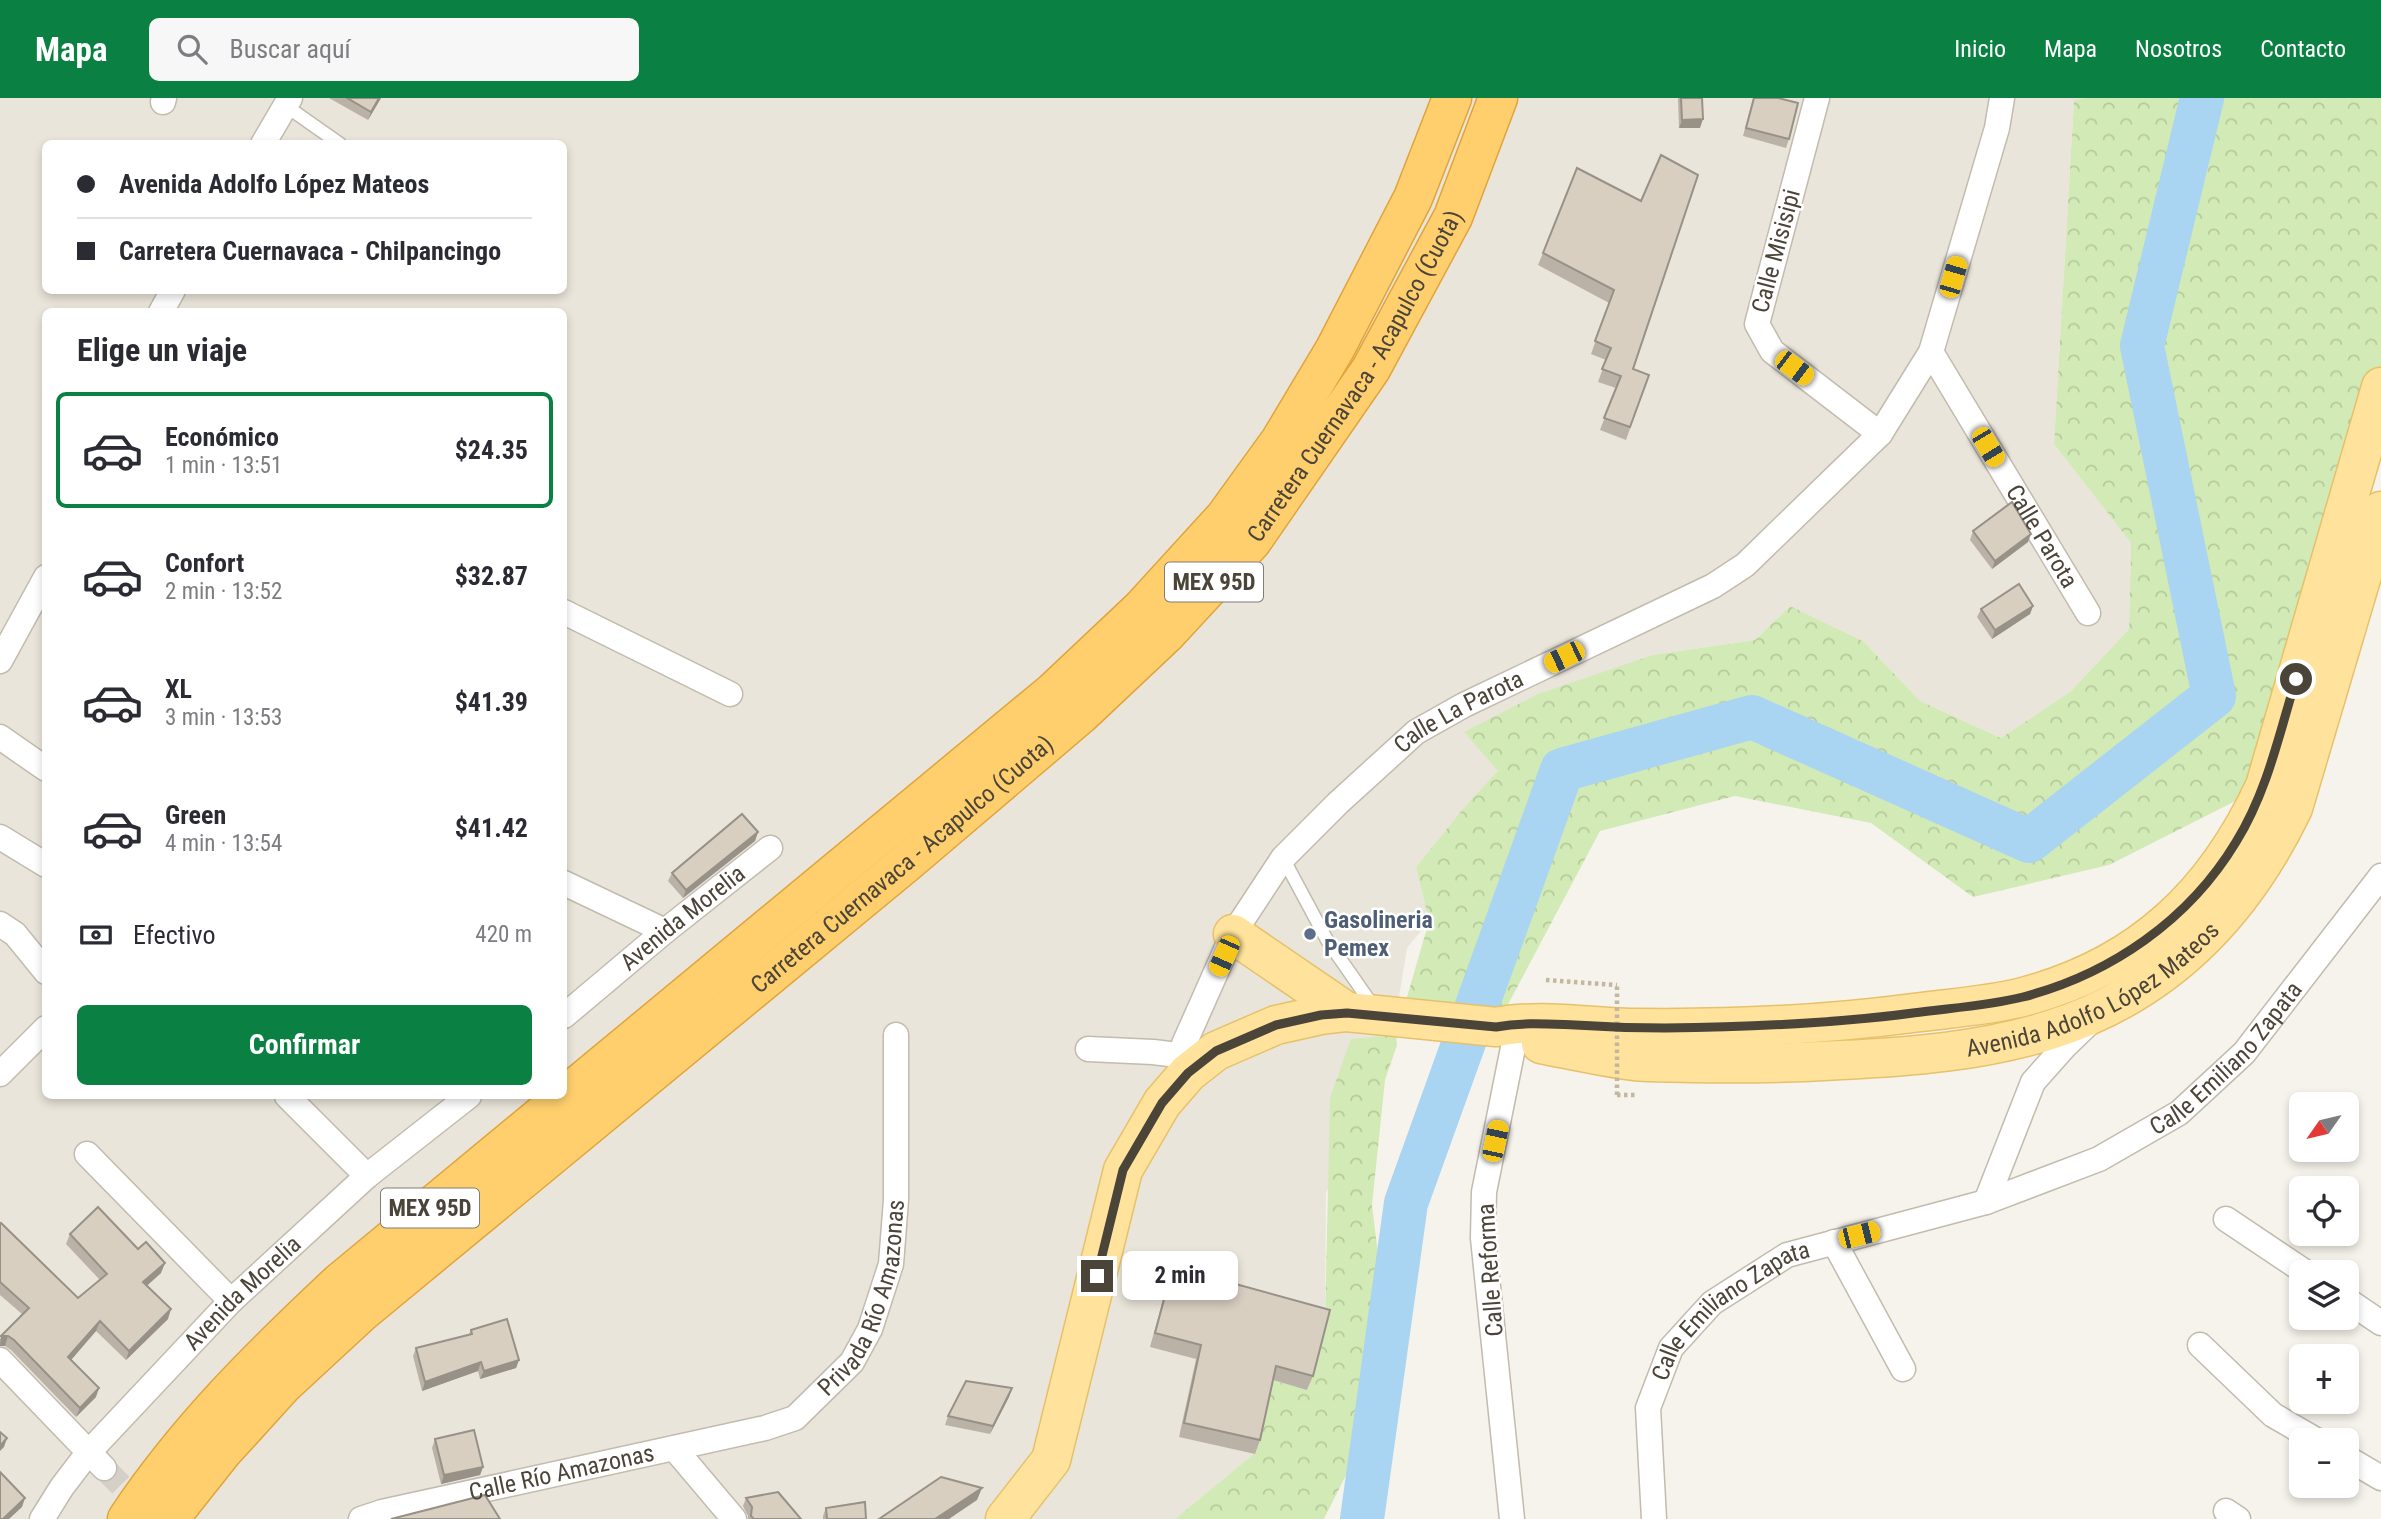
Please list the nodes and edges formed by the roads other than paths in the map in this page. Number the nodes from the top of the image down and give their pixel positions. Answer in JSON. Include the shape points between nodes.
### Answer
{"nodes":[{"id":1,"x":1452,"y":98,"type":"edge"},
{"id":2,"x":1499,"y":98,"type":"edge"},
{"id":3,"x":1817,"y":98,"type":"edge"},
{"id":4,"x":2002,"y":98,"type":"edge"},
{"id":5,"x":288,"y":102,"type":"edge"},
{"id":6,"x":265,"y":140,"type":"edge"},
{"id":7,"x":335,"y":140,"type":"edge"},
{"id":8,"x":1931,"y":352,"type":"junction"},
{"id":9,"x":2381,"y":387,"type":"edge"},
{"id":10,"x":1880,"y":434,"type":"junction"},
{"id":11,"x":2381,"y":510,"type":"edge"},
{"id":12,"x":42,"y":584,"type":"edge"},
{"id":13,"x":567,"y":613,"type":"edge"},
{"id":14,"x":2088,"y":613,"type":"dead end"},
{"id":15,"x":0,"y":661,"type":"edge"},
{"id":16,"x":730,"y":694,"type":"dead end"},
{"id":17,"x":0,"y":737,"type":"edge"},
{"id":18,"x":42,"y":766,"type":"edge"},
{"id":19,"x":0,"y":837,"type":"edge"},
{"id":20,"x":770,"y":848,"type":"dead end"},
{"id":21,"x":1283,"y":858,"type":"junction"},
{"id":22,"x":42,"y":863,"type":"edge"},
{"id":23,"x":2381,"y":876,"type":"edge"},
{"id":24,"x":567,"y":884,"type":"edge"},
{"id":25,"x":0,"y":924,"type":"edge"},
{"id":26,"x":665,"y":931,"type":"junction"},
{"id":27,"x":1233,"y":934,"type":"junction"},
{"id":28,"x":42,"y":967,"type":"edge"},
{"id":29,"x":2104,"y":1008,"type":"junction"},
{"id":30,"x":567,"y":1013,"type":"edge"},
{"id":31,"x":1376,"y":1015,"type":"junction"},
{"id":32,"x":1503,"y":1028,"type":"junction"},
{"id":33,"x":42,"y":1032,"type":"edge"},
{"id":34,"x":896,"y":1035,"type":"dead end"},
{"id":35,"x":1088,"y":1049,"type":"dead end"},
{"id":36,"x":1187,"y":1064,"type":"junction"},
{"id":37,"x":0,"y":1074,"type":"edge"},
{"id":38,"x":567,"y":1094,"type":"edge"},
{"id":39,"x":290,"y":1099,"type":"edge"},
{"id":40,"x":465,"y":1099,"type":"edge"},
{"id":41,"x":561,"y":1099,"type":"edge"},
{"id":42,"x":87,"y":1154,"type":"dead end"},
{"id":43,"x":367,"y":1176,"type":"junction"},
{"id":44,"x":1986,"y":1202,"type":"junction"},
{"id":45,"x":2226,"y":1219,"type":"dead end"},
{"id":46,"x":1834,"y":1242,"type":"junction"},
{"id":47,"x":2289,"y":1261,"type":"edge"},
{"id":48,"x":231,"y":1301,"type":"junction"},
{"id":49,"x":2359,"y":1308,"type":"edge"},
{"id":50,"x":2381,"y":1323,"type":"edge"},
{"id":51,"x":2200,"y":1345,"type":"dead end"},
{"id":52,"x":0,"y":1360,"type":"edge"},
{"id":53,"x":1903,"y":1369,"type":"dead end"},
{"id":54,"x":2294,"y":1428,"type":"edge"},
{"id":55,"x":674,"y":1448,"type":"junction"},
{"id":56,"x":96,"y":1460,"type":"junction"},
{"id":57,"x":2359,"y":1465,"type":"edge"},
{"id":58,"x":2381,"y":1478,"type":"edge"},
{"id":59,"x":42,"y":1519,"type":"edge"},
{"id":60,"x":127,"y":1519,"type":"edge"},
{"id":61,"x":169,"y":1519,"type":"edge"},
{"id":62,"x":361,"y":1519,"type":"edge"},
{"id":63,"x":734,"y":1519,"type":"edge"},
{"id":64,"x":1006,"y":1519,"type":"edge"},
{"id":65,"x":1512,"y":1519,"type":"edge"},
{"id":66,"x":1654,"y":1519,"type":"edge"}],
"edges":[{"from":1,"to":38,"type":"highway","name":"Carretera Cuernavaca - Acapulco (Cuota)","number":"MEX 95D","via":[[1406,210],[1335,349],[1280,441],[1225,517],[1141,609],[1053,692]]},
{"from":2,"to":61,"type":"highway","name":"Carretera Cuernavaca - Acapulco (Cuota)","number":"MEX 95D","via":[[1453,217],[1371,369],[1252,541],[1166,634],[1080,715],[906,863],[362,1312],[283,1385]]},
{"from":3,"to":10,"type":"street","name":"Calle Misisipi","via":[[1757,324],[1772,351]]},
{"from":4,"to":8,"type":"street","name":"Calle La Parota"},
{"from":5,"to":6,"type":"street"},
{"from":5,"to":7,"type":"lane"},
{"from":8,"to":10,"type":"street","name":"Calle La Parota"},
{"from":8,"to":14,"type":"street","name":"Calle Parota"},
{"from":9,"to":32,"type":"main road","name":"Avenida Adolfo López Mateos","via":[[2264,786],[2218,870],[2149,937],[2109,963],[2055,987],[1973,1005],[1766,1027]]},
{"from":10,"to":21,"type":"street","name":"Calle La Parota","via":[[1745,565],[1713,586],[1416,732]]},
{"from":11,"to":29,"type":"main road","name":"Avenida Adolfo López Mateos","via":[[2292,808],[2277,841],[2215,927],[2163,973]]},
{"from":12,"to":15,"type":"street"},
{"from":13,"to":16,"type":"street"},
{"from":17,"to":18,"type":"street"},
{"from":19,"to":22,"type":"street"},
{"from":20,"to":26,"type":"street","name":"Avenida Morelia"},
{"from":21,"to":27,"type":"street","name":"Calle La Parota"},
{"from":21,"to":31,"type":"lane","via":[[1327,940]]},
{"from":23,"to":44,"type":"street","name":"Calle Emiliano Zapata","via":[[2244,1052],[2179,1113],[2099,1159]]},
{"from":24,"to":26,"type":"street"},
{"from":25,"to":28,"type":"street","via":[[15,934]]},
{"from":26,"to":30,"type":"street","name":"Avenida Morelia"},
{"from":27,"to":31,"type":"main road"},
{"from":27,"to":36,"type":"street","name":"Calle La Parota","via":[[1184,1044]]},
{"from":29,"to":32,"type":"main road","name":"Avenida Adolfo López Mateos","via":[[2050,1030],[1994,1043],[1898,1057],[1768,1064],[1636,1061]]},
{"from":29,"to":44,"type":"street","via":[[2033,1082]]},
{"from":31,"to":32,"type":"main road"},
{"from":31,"to":36,"type":"main road","via":[[1321,1015],[1276,1025]]},
{"from":32,"to":65,"type":"street","name":"Calle Reforma","via":[[1483,1238]]},
{"from":33,"to":37,"type":"street"},
{"from":34,"to":55,"type":"street","name":"Privada Río Amazonas","via":[[897,1200],[891,1264],[870,1329],[852,1362],[795,1418]]},
{"from":35,"to":36,"type":"street","via":[[1153,1052]]},
{"from":36,"to":64,"type":"main road","via":[[1123,1170],[1051,1460]]},
{"from":39,"to":43,"type":"street"},
{"from":40,"to":43,"type":"street","name":"Avenida Morelia"},
{"from":41,"to":60,"type":"highway","name":"Carretera Cuernavaca - Acapulco (Cuota)","number":"MEX 95D","via":[[339,1283],[258,1359],[203,1420]]},
{"from":42,"to":48,"type":"street"},
{"from":43,"to":48,"type":"street","name":"Avenida Morelia"},
{"from":44,"to":46,"type":"street","name":"Calle Emiliano Zapata"},
{"from":45,"to":47,"type":"street"},
{"from":46,"to":53,"type":"street"},
{"from":46,"to":66,"type":"street","name":"Calle Emiliano Zapata","via":[[1787,1255],[1712,1303],[1671,1348],[1648,1408]]},
{"from":48,"to":56,"type":"street","name":"Avenida Morelia"},
{"from":49,"to":50,"type":"street"},
{"from":51,"to":54,"type":"street","via":[[2273,1416]]},
{"from":52,"to":56,"type":"street"},
{"from":55,"to":62,"type":"street","name":"Calle Río Amazonas"},
{"from":55,"to":63,"type":"street","name":"Calle Río Amazonas"},
{"from":56,"to":59,"type":"street","name":"Avenida Morelia","via":[[62,1488]]},
{"from":57,"to":58,"type":"street"}]}
